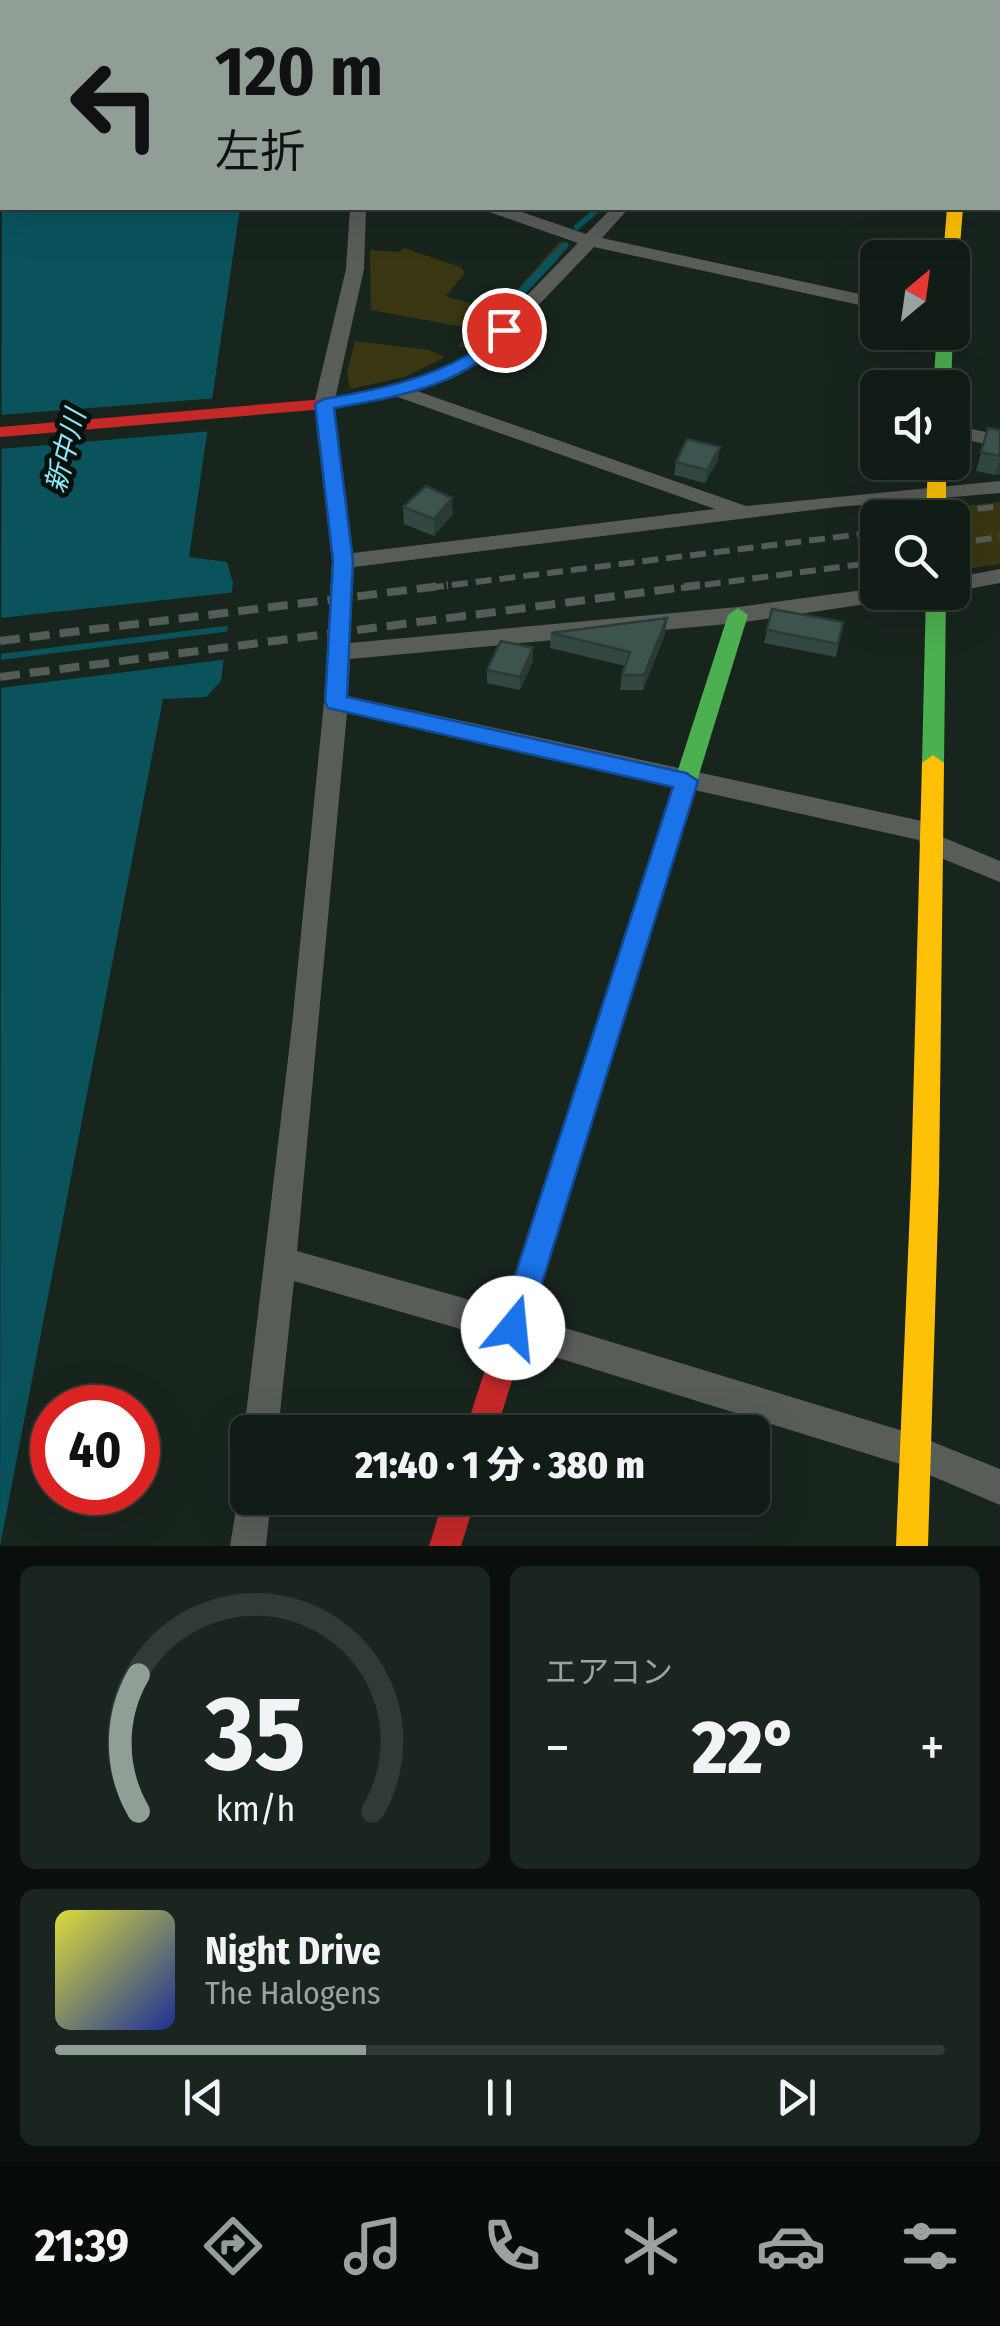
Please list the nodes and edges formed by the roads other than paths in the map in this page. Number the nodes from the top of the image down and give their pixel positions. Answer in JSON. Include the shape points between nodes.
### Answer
{"nodes":[{"id":1,"x":358,"y":210,"type":"edge"},
{"id":2,"x":501,"y":210,"type":"edge"},
{"id":3,"x":620,"y":210,"type":"edge"},
{"id":4,"x":955,"y":210,"type":"edge"},
{"id":5,"x":587,"y":240,"type":"junction"},
{"id":6,"x":952,"y":240,"type":"edge"},
{"id":7,"x":860,"y":300,"type":"edge"},
{"id":8,"x":399,"y":391,"type":"junction"},
{"id":9,"x":324,"y":404,"type":"junction"},
{"id":10,"x":0,"y":432,"type":"edge"},
{"id":11,"x":970,"y":435,"type":"edge"},
{"id":12,"x":1000,"y":441,"type":"edge"},
{"id":13,"x":937,"y":480,"type":"edge"},
{"id":14,"x":1000,"y":486,"type":"edge"},
{"id":15,"x":936,"y":492,"type":"junction"},
{"id":16,"x":936,"y":500,"type":"edge"},
{"id":17,"x":745,"y":512,"type":"junction"},
{"id":18,"x":343,"y":561,"type":"junction"},
{"id":19,"x":1000,"y":576,"type":"edge"},
{"id":20,"x":970,"y":581,"type":"edge"},
{"id":21,"x":860,"y":598,"type":"edge"},
{"id":22,"x":936,"y":610,"type":"edge"},
{"id":23,"x":738,"y":615,"type":"junction"},
{"id":24,"x":338,"y":652,"type":"junction"},
{"id":25,"x":336,"y":702,"type":"junction"},
{"id":26,"x":686,"y":781,"type":"junction"},
{"id":27,"x":931,"y":838,"type":"junction"},
{"id":28,"x":1000,"y":872,"type":"edge"},
{"id":29,"x":281,"y":1262,"type":"junction"},
{"id":30,"x":513,"y":1328,"type":"junction"},
{"id":31,"x":263,"y":1415,"type":"edge"},
{"id":32,"x":485,"y":1415,"type":"edge"},
{"id":33,"x":913,"y":1451,"type":"junction"},
{"id":34,"x":1000,"y":1487,"type":"edge"},
{"id":35,"x":251,"y":1515,"type":"edge"},
{"id":36,"x":455,"y":1515,"type":"edge"},
{"id":37,"x":248,"y":1546,"type":"edge"},
{"id":38,"x":445,"y":1546,"type":"edge"},
{"id":39,"x":912,"y":1546,"type":"edge"}],
"edges":[{"from":1,"to":9,"type":"street","via":[[356,269]]},
{"from":2,"to":5,"type":"street"},
{"from":3,"to":5,"type":"street"},
{"from":4,"to":6,"type":"street"},
{"from":5,"to":7,"type":"street"},
{"from":5,"to":8,"type":"street","via":[[480,355]]},
{"from":8,"to":9,"type":"street"},
{"from":8,"to":17,"type":"street"},
{"from":9,"to":10,"type":"street"},
{"from":9,"to":18,"type":"street"},
{"from":11,"to":12,"type":"street"},
{"from":13,"to":15,"type":"street"},
{"from":14,"to":15,"type":"street"},
{"from":15,"to":16,"type":"street"},
{"from":15,"to":17,"type":"street"},
{"from":17,"to":18,"type":"street"},
{"from":18,"to":24,"type":"street"},
{"from":19,"to":20,"type":"street"},
{"from":21,"to":23,"type":"street"},
{"from":22,"to":27,"type":"street"},
{"from":23,"to":24,"type":"street"},
{"from":23,"to":26,"type":"street"},
{"from":24,"to":25,"type":"street"},
{"from":25,"to":26,"type":"street"},
{"from":25,"to":29,"type":"street"},
{"from":26,"to":27,"type":"street"},
{"from":26,"to":30,"type":"street"},
{"from":27,"to":28,"type":"street"},
{"from":27,"to":33,"type":"street","via":[[926,1183]]},
{"from":29,"to":30,"type":"street"},
{"from":29,"to":31,"type":"street"},
{"from":30,"to":32,"type":"street"},
{"from":30,"to":33,"type":"street"},
{"from":33,"to":34,"type":"street"},
{"from":33,"to":39,"type":"street"},
{"from":35,"to":37,"type":"street"},
{"from":36,"to":38,"type":"street"}]}
